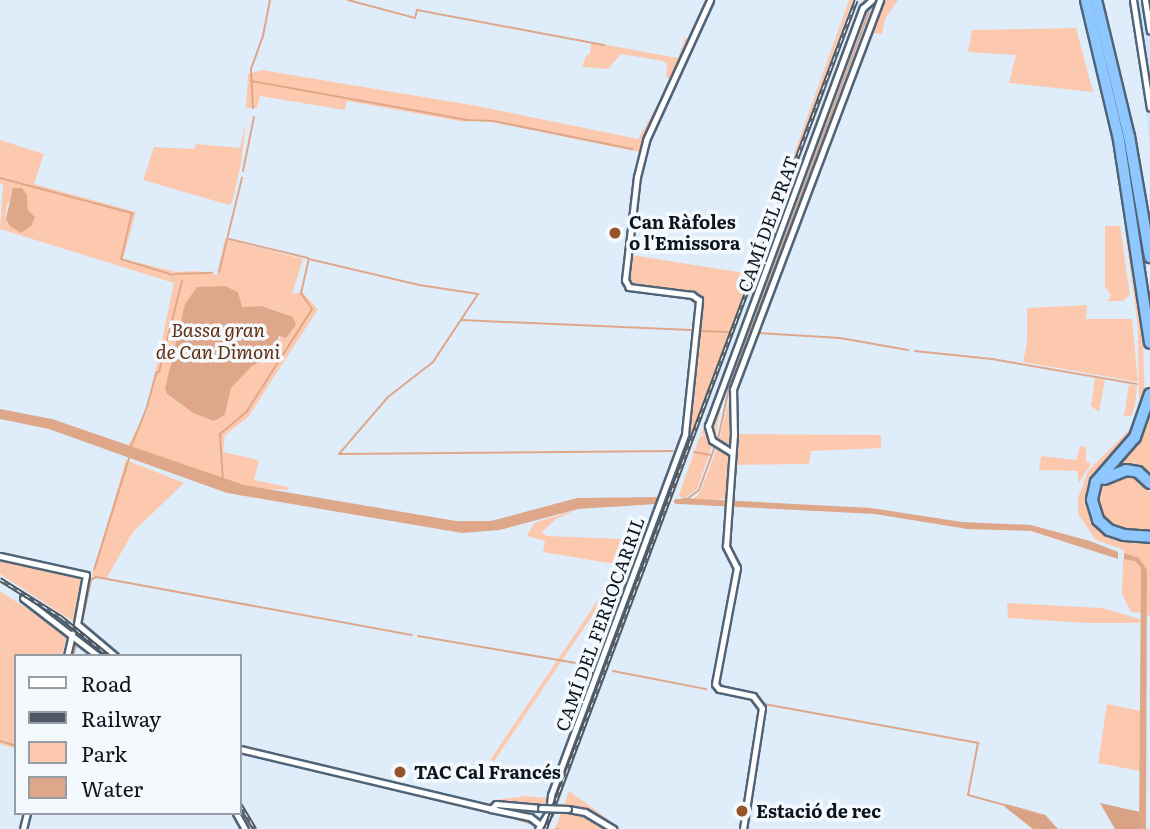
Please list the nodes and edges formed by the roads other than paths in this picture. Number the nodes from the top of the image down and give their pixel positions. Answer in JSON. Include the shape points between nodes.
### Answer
{"nodes":[{"id":1,"x":710,"y":0,"type":"edge"},
{"id":2,"x":872,"y":0,"type":"edge"},
{"id":3,"x":880,"y":0,"type":"edge"},
{"id":4,"x":1086,"y":0,"type":"edge"},
{"id":5,"x":1097,"y":0,"type":"edge"},
{"id":6,"x":1133,"y":0,"type":"edge"},
{"id":7,"x":1145,"y":0,"type":"edge"},
{"id":8,"x":1150,"y":31,"type":"edge"},
{"id":9,"x":1150,"y":103,"type":"edge"},
{"id":10,"x":1150,"y":257,"type":"edge"},
{"id":11,"x":1150,"y":343,"type":"edge"},
{"id":12,"x":1150,"y":394,"type":"edge"},
{"id":13,"x":731,"y":452,"type":"junction"},
{"id":14,"x":1150,"y":483,"type":"edge"},
{"id":15,"x":1092,"y":500,"type":"junction"},
{"id":16,"x":1150,"y":537,"type":"edge"},
{"id":17,"x":0,"y":556,"type":"edge"},
{"id":18,"x":23,"y":598,"type":"dead end"},
{"id":19,"x":72,"y":634,"type":"junction"},
{"id":20,"x":67,"y":654,"type":"edge"},
{"id":21,"x":96,"y":654,"type":"edge"},
{"id":22,"x":113,"y":654,"type":"edge"},
{"id":23,"x":242,"y":749,"type":"edge"},
{"id":24,"x":491,"y":809,"type":"junction"},
{"id":25,"x":538,"y":826,"type":"edge"},
{"id":26,"x":613,"y":829,"type":"edge"},
{"id":27,"x":743,"y":829,"type":"edge"}],
"edges":[{"from":1,"to":25,"type":"street","name":"CAMÍ DEL FERROCARRIL","via":[[652,123],[636,177],[625,284],[699,300],[685,434],[551,795],[549,812]]},
{"from":2,"to":13,"type":"street","name":"CAMÍ DEL PRAT","via":[[863,8],[708,426],[712,440]]},
{"from":3,"to":13,"type":"street","via":[[733,389]]},
{"from":4,"to":11,"type":"highway","via":[[1119,140]]},
{"from":5,"to":10,"type":"highway","via":[[1129,136]]},
{"from":6,"to":9,"type":"street"},
{"from":7,"to":8,"type":"street"},
{"from":12,"to":15,"type":"highway","via":[[1135,436],[1096,482]]},
{"from":13,"to":27,"type":"street","via":[[726,546],[737,568],[715,684],[719,689],[753,696],[762,708]]},
{"from":14,"to":15,"type":"highway","via":[[1138,472],[1115,472],[1099,485]]},
{"from":15,"to":16,"type":"highway","via":[[1098,520],[1109,530]]},
{"from":17,"to":22,"type":"street","via":[[86,575],[77,624]]},
{"from":18,"to":19,"type":"street"},
{"from":19,"to":20,"type":"street"},
{"from":19,"to":21,"type":"street"},
{"from":23,"to":24,"type":"street","name":"CAMÍ DEL FERROCARRIL"},
{"from":24,"to":25,"type":"street","name":"CAMÍ DEL FERROCARRIL","via":[[530,817]]},
{"from":24,"to":26,"type":"street","bridge":true,"via":[[496,804],[568,809],[585,812]]}]}
